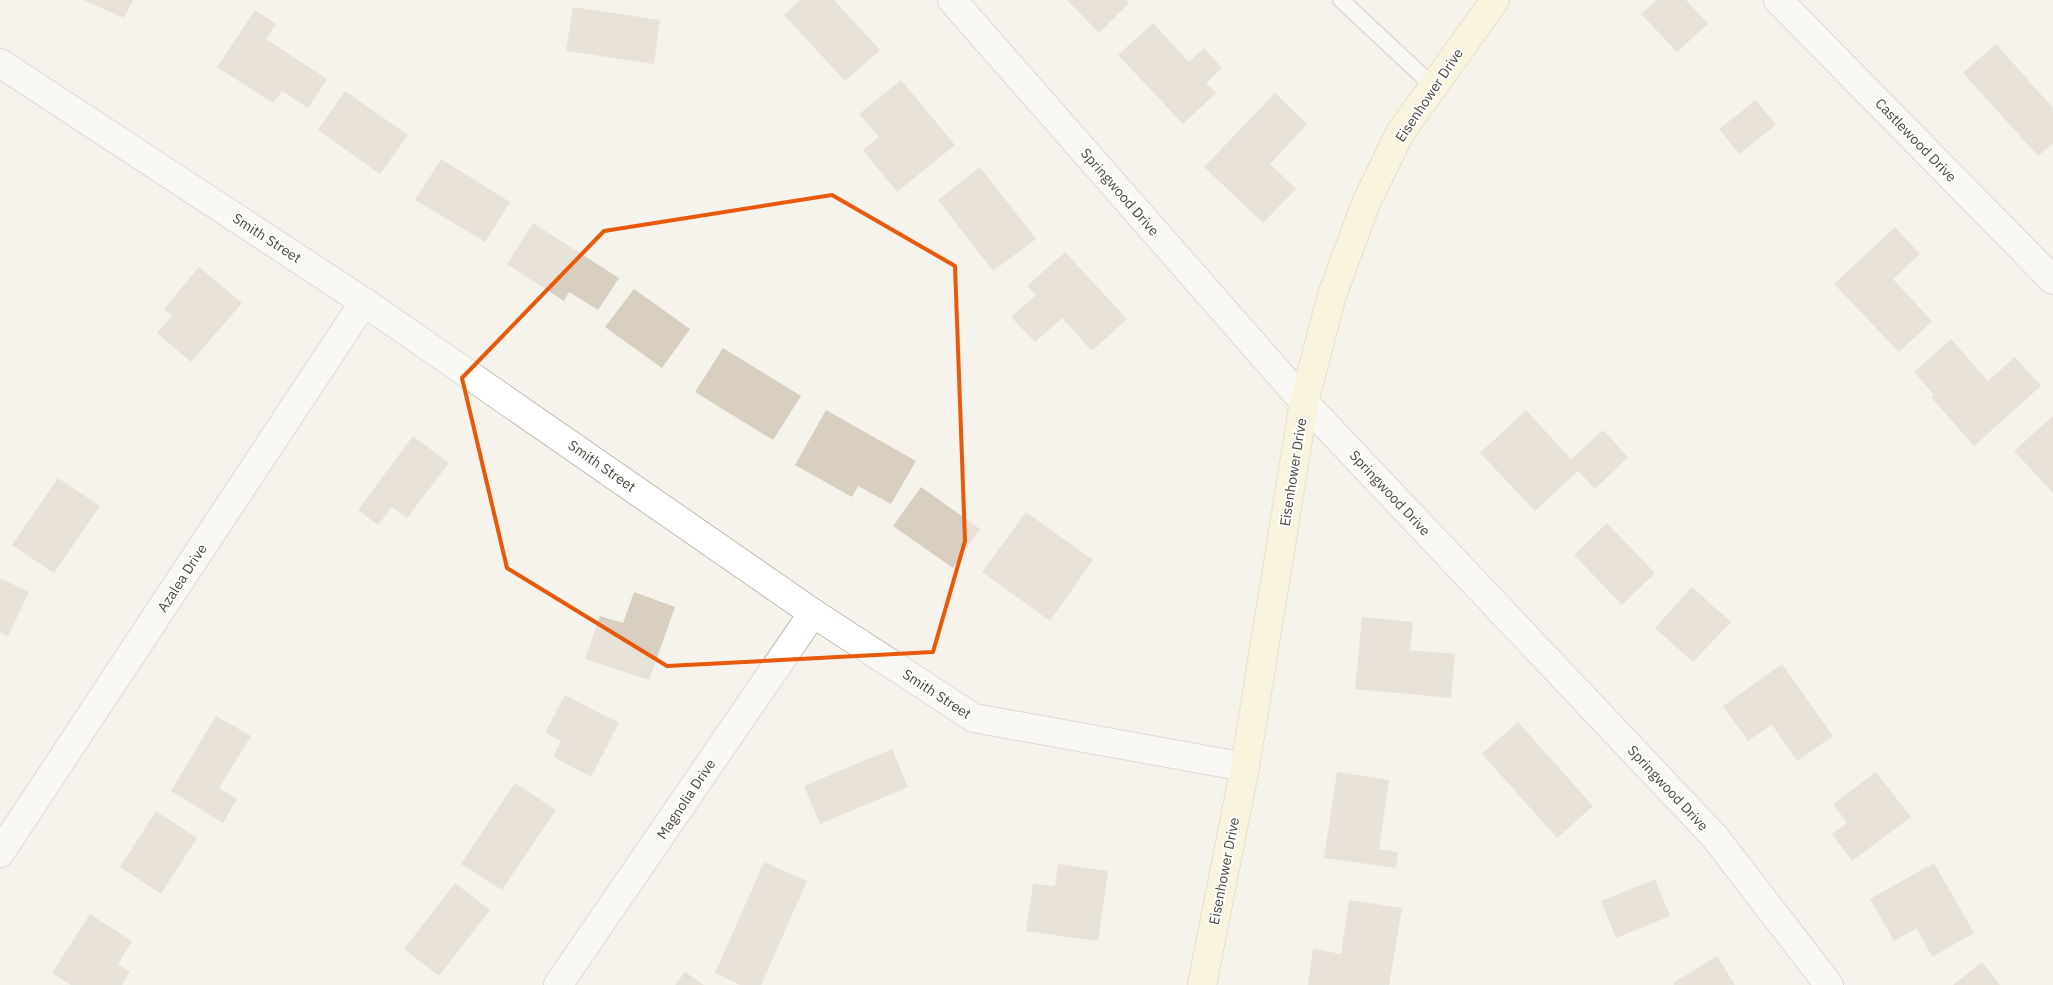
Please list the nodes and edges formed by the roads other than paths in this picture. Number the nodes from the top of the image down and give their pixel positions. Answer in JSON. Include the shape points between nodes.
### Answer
{"nodes":[{"id":1,"x":952,"y":0,"type":"edge"},
{"id":2,"x":1341,"y":0,"type":"edge"},
{"id":3,"x":1495,"y":0,"type":"edge"},
{"id":4,"x":1778,"y":0,"type":"edge"},
{"id":5,"x":0,"y":63,"type":"edge"},
{"id":6,"x":1433,"y":86,"type":"junction"},
{"id":7,"x":2053,"y":280,"type":"edge"},
{"id":8,"x":364,"y":302,"type":"junction"},
{"id":9,"x":1304,"y":402,"type":"junction"},
{"id":10,"x":813,"y":613,"type":"junction"},
{"id":11,"x":1244,"y":767,"type":"junction"},
{"id":12,"x":0,"y":853,"type":"edge"},
{"id":13,"x":558,"y":985,"type":"edge"},
{"id":14,"x":1202,"y":985,"type":"edge"},
{"id":15,"x":1829,"y":985,"type":"edge"}],
"edges":[{"from":1,"to":9,"type":"street","name":"Springwood Drive"},
{"from":2,"to":6,"type":"lane"},
{"from":3,"to":6,"type":"street","name":"Eisenhower Drive"},
{"from":4,"to":7,"type":"street","name":"Castlewood Drive"},
{"from":5,"to":8,"type":"street","name":"Smith Street"},
{"from":6,"to":9,"type":"street","name":"Eisenhower Drive","via":[[1400,133],[1366,203],[1332,295]]},
{"from":8,"to":10,"type":"street","name":"Smith Street"},
{"from":8,"to":12,"type":"street","name":"Azalea Drive"},
{"from":9,"to":11,"type":"street","name":"Eisenhower Drive"},
{"from":9,"to":15,"type":"street","name":"Springwood Drive","via":[[1714,836]]},
{"from":10,"to":11,"type":"street","name":"Smith Street","via":[[974,718]]},
{"from":10,"to":13,"type":"street","name":"Magnolia Drive"},
{"from":11,"to":14,"type":"street","name":"Eisenhower Drive"}]}
